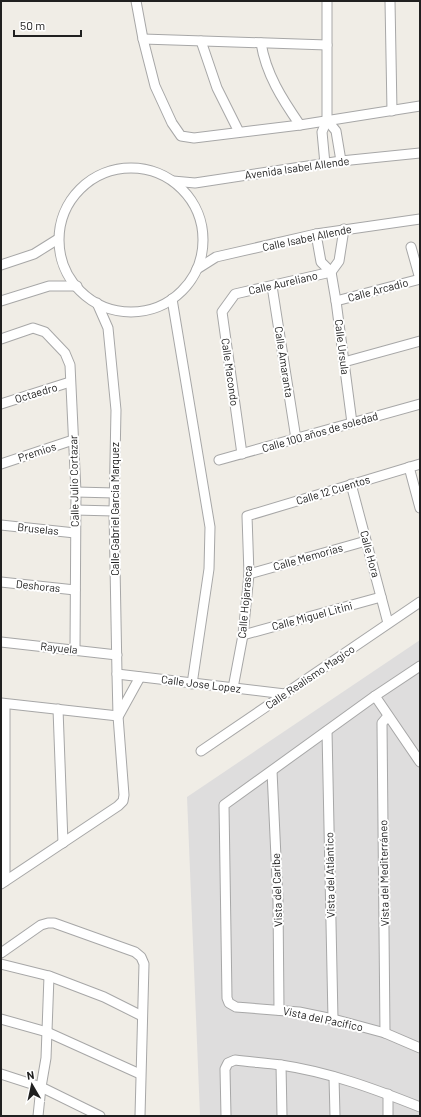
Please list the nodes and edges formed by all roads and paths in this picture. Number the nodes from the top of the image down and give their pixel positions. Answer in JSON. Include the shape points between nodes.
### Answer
{"nodes":[{"id":1,"x":136,"y":1,"type":"edge"},
{"id":2,"x":327,"y":1,"type":"edge"},
{"id":3,"x":390,"y":1,"type":"edge"},
{"id":4,"x":143,"y":39,"type":"junction"},
{"id":5,"x":201,"y":41,"type":"junction"},
{"id":6,"x":261,"y":43,"type":"junction"},
{"id":7,"x":327,"y":45,"type":"junction"},
{"id":8,"x":420,"y":106,"type":"edge"},
{"id":9,"x":392,"y":111,"type":"junction"},
{"id":10,"x":327,"y":120,"type":"junction"},
{"id":11,"x":300,"y":124,"type":"junction"},
{"id":12,"x":239,"y":132,"type":"junction"},
{"id":13,"x":420,"y":152,"type":"edge"},
{"id":14,"x":341,"y":161,"type":"junction"},
{"id":15,"x":325,"y":164,"type":"junction"},
{"id":16,"x":173,"y":181,"type":"junction"},
{"id":17,"x":420,"y":219,"type":"edge"},
{"id":18,"x":344,"y":229,"type":"junction"},
{"id":19,"x":316,"y":234,"type":"junction"},
{"id":20,"x":58,"y":239,"type":"junction"},
{"id":21,"x":411,"y":247,"type":"dead end"},
{"id":22,"x":1,"y":265,"type":"edge"},
{"id":23,"x":197,"y":269,"type":"junction"},
{"id":24,"x":331,"y":272,"type":"junction"},
{"id":25,"x":420,"y":279,"type":"edge"},
{"id":26,"x":76,"y":286,"type":"junction"},
{"id":27,"x":272,"y":286,"type":"junction"},
{"id":28,"x":235,"y":294,"type":"joint"},
{"id":29,"x":172,"y":299,"type":"junction"},
{"id":30,"x":1,"y":301,"type":"edge"},
{"id":31,"x":336,"y":301,"type":"junction"},
{"id":32,"x":97,"y":303,"type":"junction"},
{"id":33,"x":1,"y":339,"type":"edge"},
{"id":34,"x":420,"y":341,"type":"edge"},
{"id":35,"x":344,"y":362,"type":"junction"},
{"id":36,"x":70,"y":382,"type":"junction"},
{"id":37,"x":1,"y":404,"type":"edge"},
{"id":38,"x":420,"y":404,"type":"edge"},
{"id":39,"x":352,"y":423,"type":"junction"},
{"id":40,"x":296,"y":439,"type":"junction"},
{"id":41,"x":73,"y":440,"type":"junction"},
{"id":42,"x":242,"y":454,"type":"junction"},
{"id":43,"x":219,"y":460,"type":"dead end"},
{"id":44,"x":1,"y":464,"type":"edge"},
{"id":45,"x":420,"y":464,"type":"edge"},
{"id":46,"x":409,"y":467,"type":"junction"},
{"id":47,"x":351,"y":484,"type":"junction"},
{"id":48,"x":76,"y":492,"type":"junction"},
{"id":49,"x":115,"y":494,"type":"junction"},
{"id":50,"x":420,"y":508,"type":"edge"},
{"id":51,"x":75,"y":510,"type":"junction"},
{"id":52,"x":114,"y":511,"type":"junction"},
{"id":53,"x":247,"y":516,"type":"joint"},
{"id":54,"x":1,"y":525,"type":"edge"},
{"id":55,"x":75,"y":533,"type":"junction"},
{"id":56,"x":366,"y":541,"type":"junction"},
{"id":57,"x":249,"y":574,"type":"junction"},
{"id":58,"x":1,"y":582,"type":"edge"},
{"id":59,"x":75,"y":590,"type":"junction"},
{"id":60,"x":381,"y":598,"type":"junction"},
{"id":61,"x":420,"y":602,"type":"edge"},
{"id":62,"x":388,"y":623,"type":"junction"},
{"id":63,"x":243,"y":635,"type":"junction"},
{"id":64,"x":1,"y":642,"type":"edge"},
{"id":65,"x":75,"y":650,"type":"junction"},
{"id":66,"x":117,"y":655,"type":"junction"},
{"id":67,"x":420,"y":666,"type":"edge"},
{"id":68,"x":117,"y":674,"type":"junction"},
{"id":69,"x":140,"y":677,"type":"junction"},
{"id":70,"x":192,"y":684,"type":"junction"},
{"id":71,"x":233,"y":688,"type":"junction"},
{"id":72,"x":285,"y":694,"type":"junction"},
{"id":73,"x":375,"y":696,"type":"junction"},
{"id":74,"x":3,"y":703,"type":"edge"},
{"id":75,"x":58,"y":710,"type":"junction"},
{"id":76,"x":118,"y":716,"type":"junction"},
{"id":77,"x":388,"y":716,"type":"junction"},
{"id":78,"x":327,"y":732,"type":"junction"},
{"id":79,"x":201,"y":752,"type":"dead end"},
{"id":80,"x":420,"y":762,"type":"edge"},
{"id":81,"x":272,"y":771,"type":"junction"},
{"id":82,"x":3,"y":813,"type":"edge"},
{"id":83,"x":63,"y":843,"type":"junction"},
{"id":84,"x":3,"y":883,"type":"edge"},
{"id":85,"x":1,"y":953,"type":"edge"},
{"id":86,"x":1,"y":964,"type":"edge"},
{"id":87,"x":49,"y":976,"type":"junction"},
{"id":88,"x":279,"y":1010,"type":"junction"},
{"id":89,"x":142,"y":1016,"type":"junction"},
{"id":90,"x":1,"y":1019,"type":"edge"},
{"id":91,"x":333,"y":1019,"type":"junction"},
{"id":92,"x":47,"y":1032,"type":"junction"},
{"id":93,"x":385,"y":1033,"type":"junction"},
{"id":94,"x":420,"y":1048,"type":"edge"},
{"id":95,"x":281,"y":1065,"type":"junction"},
{"id":96,"x":1,"y":1074,"type":"edge"},
{"id":97,"x":140,"y":1074,"type":"junction"},
{"id":98,"x":334,"y":1077,"type":"junction"},
{"id":99,"x":41,"y":1087,"type":"junction"},
{"id":100,"x":388,"y":1094,"type":"junction"},
{"id":101,"x":420,"y":1107,"type":"edge"},
{"id":102,"x":38,"y":1116,"type":"edge"},
{"id":103,"x":100,"y":1116,"type":"edge"},
{"id":104,"x":140,"y":1116,"type":"edge"},
{"id":105,"x":226,"y":1116,"type":"edge"},
{"id":106,"x":282,"y":1116,"type":"edge"},
{"id":107,"x":335,"y":1116,"type":"edge"},
{"id":108,"x":388,"y":1116,"type":"edge"}],
"edges":[{"from":1,"to":4,"type":"street"},
{"from":2,"to":7,"type":"street"},
{"from":3,"to":9,"type":"street"},
{"from":4,"to":5,"type":"street"},
{"from":4,"to":12,"type":"street","via":[[155,86],[181,136],[194,138]]},
{"from":5,"to":6,"type":"street"},
{"from":5,"to":12,"type":"street","via":[[217,88]]},
{"from":6,"to":7,"type":"street"},
{"from":6,"to":11,"type":"street","via":[[263,59],[270,76]]},
{"from":7,"to":10,"type":"street"},
{"from":8,"to":9,"type":"street"},
{"from":9,"to":10,"type":"street"},
{"from":10,"to":11,"type":"street"},
{"from":10,"to":14,"type":"street","via":[[336,131]]},
{"from":10,"to":15,"type":"street","via":[[322,132]]},
{"from":11,"to":12,"type":"street"},
{"from":13,"to":14,"type":"street","name":"Avenida Isabel Allende"},
{"from":14,"to":15,"type":"street","name":"Avenida Isabel Allende"},
{"from":15,"to":16,"type":"street","name":"Avenida Isabel Allende","via":[[195,183]]},
{"from":16,"to":20,"type":"street","via":[[156,172],[137,168],[117,169],[98,176],[82,187],[69,202],[61,220]]},
{"from":16,"to":23,"type":"street","via":[[188,195],[198,212],[203,231]]},
{"from":17,"to":18,"type":"street","name":"Calle Isabel Allende"},
{"from":18,"to":19,"type":"street","name":"Calle Isabel Allende"},
{"from":18,"to":24,"type":"street","via":[[339,261]]},
{"from":19,"to":23,"type":"street","name":"Calle Isabel Allende","via":[[216,257]]},
{"from":19,"to":24,"type":"street","name":"Calle Ursula","via":[[321,262]]},
{"from":20,"to":22,"type":"street","via":[[34,254]]},
{"from":20,"to":26,"type":"street","via":[[68,277]]},
{"from":21,"to":25,"type":"street"},
{"from":23,"to":29,"type":"street","via":[[186,286]]},
{"from":24,"to":27,"type":"street","name":"Calle Aureliano"},
{"from":24,"to":31,"type":"street","name":"Calle Ursula"},
{"from":25,"to":31,"type":"street","name":"Calle Arcadio"},
{"from":26,"to":30,"type":"street","via":[[48,286]]},
{"from":26,"to":32,"type":"street"},
{"from":27,"to":28,"type":"street","name":"Calle Aureliano"},
{"from":27,"to":40,"type":"street","name":"Calle Amaranta"},
{"from":28,"to":42,"type":"street","name":"Calle Macondo","via":[[222,312]]},
{"from":29,"to":32,"type":"street","via":[[154,308],[135,312],[115,310]]},
{"from":29,"to":70,"type":"street","via":[[210,527],[209,568]]},
{"from":31,"to":35,"type":"street","name":"Calle Ursula"},
{"from":32,"to":49,"type":"street","name":"Calle Gabriel Garcia Marquez","via":[[108,328],[116,410]]},
{"from":33,"to":36,"type":"street","name":"Calle Julio Cortazar","via":[[33,328],[45,332],[65,353],[70,365]]},
{"from":34,"to":35,"type":"street"},
{"from":35,"to":39,"type":"street","name":"Calle Ursula"},
{"from":36,"to":37,"type":"street","name":"Octaedro"},
{"from":36,"to":41,"type":"street","name":"Calle Julio Cortazar"},
{"from":38,"to":39,"type":"street","name":"Calle 100 años de soledad"},
{"from":39,"to":40,"type":"street","name":"Calle 100 años de soledad"},
{"from":40,"to":42,"type":"street","name":"Calle 100 años de soledad"},
{"from":41,"to":44,"type":"street","name":"Premios"},
{"from":41,"to":48,"type":"street","name":"Calle Julio Cortazar"},
{"from":42,"to":43,"type":"street","name":"Calle 100 años de soledad"},
{"from":45,"to":46,"type":"street","name":"Calle 12 Cuentos"},
{"from":46,"to":47,"type":"street","name":"Calle 12 Cuentos"},
{"from":46,"to":50,"type":"street"},
{"from":47,"to":53,"type":"street","name":"Calle 12 Cuentos"},
{"from":47,"to":56,"type":"street","name":"Calle Hora"},
{"from":48,"to":49,"type":"street"},
{"from":48,"to":51,"type":"street","name":"Calle Julio Cortazar"},
{"from":49,"to":52,"type":"street","name":"Calle Gabriel Garcia Marquez"},
{"from":51,"to":52,"type":"street"},
{"from":51,"to":55,"type":"street","name":"Calle Julio Cortazar"},
{"from":52,"to":66,"type":"street","name":"Calle Gabriel Garcia Marquez"},
{"from":53,"to":57,"type":"street","name":"Calle Hojarasca"},
{"from":54,"to":55,"type":"street","name":"Bruselas"},
{"from":55,"to":59,"type":"street","name":"Calle Julio Cortazar"},
{"from":56,"to":57,"type":"street","name":"Calle Memorias"},
{"from":56,"to":60,"type":"street","name":"Calle Hora"},
{"from":57,"to":63,"type":"street","name":"Calle Hojarasca"},
{"from":58,"to":59,"type":"street","name":"Deshoras"},
{"from":59,"to":65,"type":"street","name":"Calle Julio Cortazar"},
{"from":60,"to":62,"type":"street","name":"Calle Hora"},
{"from":60,"to":63,"type":"street","name":"Calle Miguel Litini"},
{"from":61,"to":62,"type":"street","name":"Calle Realismo Magico"},
{"from":62,"to":72,"type":"street","name":"Calle Realismo Magico"},
{"from":63,"to":71,"type":"street","name":"Calle Hojarasca"},
{"from":64,"to":65,"type":"street","name":"Rayuela"},
{"from":65,"to":66,"type":"street","name":"Rayuela"},
{"from":66,"to":68,"type":"street","name":"Calle Gabriel Garcia Marquez"},
{"from":67,"to":73,"type":"street"},
{"from":68,"to":69,"type":"street","name":"Calle Jose Lopez"},
{"from":68,"to":76,"type":"street","name":"Calle Gabriel Garcia Marquez"},
{"from":69,"to":70,"type":"street","name":"Calle Jose Lopez"},
{"from":69,"to":76,"type":"street"},
{"from":70,"to":71,"type":"street","name":"Calle Jose Lopez"},
{"from":71,"to":72,"type":"street","name":"Calle Jose Lopez"},
{"from":72,"to":79,"type":"street","name":"Calle Realismo Magico"},
{"from":73,"to":77,"type":"street"},
{"from":73,"to":78,"type":"street"},
{"from":74,"to":75,"type":"street"},
{"from":74,"to":82,"type":"street"},
{"from":75,"to":76,"type":"street"},
{"from":75,"to":83,"type":"street"},
{"from":76,"to":83,"type":"street","name":"Calle Gabriel Garcia Marquez","via":[[124,795],[122,801]]},
{"from":77,"to":80,"type":"street"},
{"from":77,"to":93,"type":"street","name":"Vista del Mediterráneo","via":[[382,723]]},
{"from":78,"to":81,"type":"street"},
{"from":78,"to":91,"type":"street","name":"Vista del Atlántico"},
{"from":81,"to":88,"type":"street","name":"Vista del Caribe","via":[[278,901]]},
{"from":81,"to":88,"type":"street","name":"Vista del Pacífico","via":[[224,805],[227,998],[229,1003],[236,1007]]},
{"from":82,"to":84,"type":"street"},
{"from":83,"to":84,"type":"street"},
{"from":85,"to":89,"type":"street","via":[[41,925],[48,923],[136,952],[144,964]]},
{"from":86,"to":87,"type":"street"},
{"from":87,"to":89,"type":"street","via":[[104,997]]},
{"from":87,"to":92,"type":"street"},
{"from":88,"to":91,"type":"street","name":"Vista del Pacífico"},
{"from":89,"to":97,"type":"street"},
{"from":90,"to":92,"type":"street"},
{"from":91,"to":93,"type":"street","name":"Vista del Pacífico"},
{"from":92,"to":97,"type":"street"},
{"from":92,"to":99,"type":"street"},
{"from":93,"to":94,"type":"street","name":"Vista del Pacífico"},
{"from":95,"to":98,"type":"street"},
{"from":95,"to":105,"type":"street","via":[[235,1060],[228,1063],[225,1068]]},
{"from":95,"to":106,"type":"street"},
{"from":96,"to":99,"type":"street"},
{"from":97,"to":104,"type":"street"},
{"from":98,"to":100,"type":"street"},
{"from":98,"to":107,"type":"street"},
{"from":99,"to":102,"type":"street"},
{"from":99,"to":103,"type":"street"},
{"from":100,"to":101,"type":"street"},
{"from":100,"to":108,"type":"street"}]}
